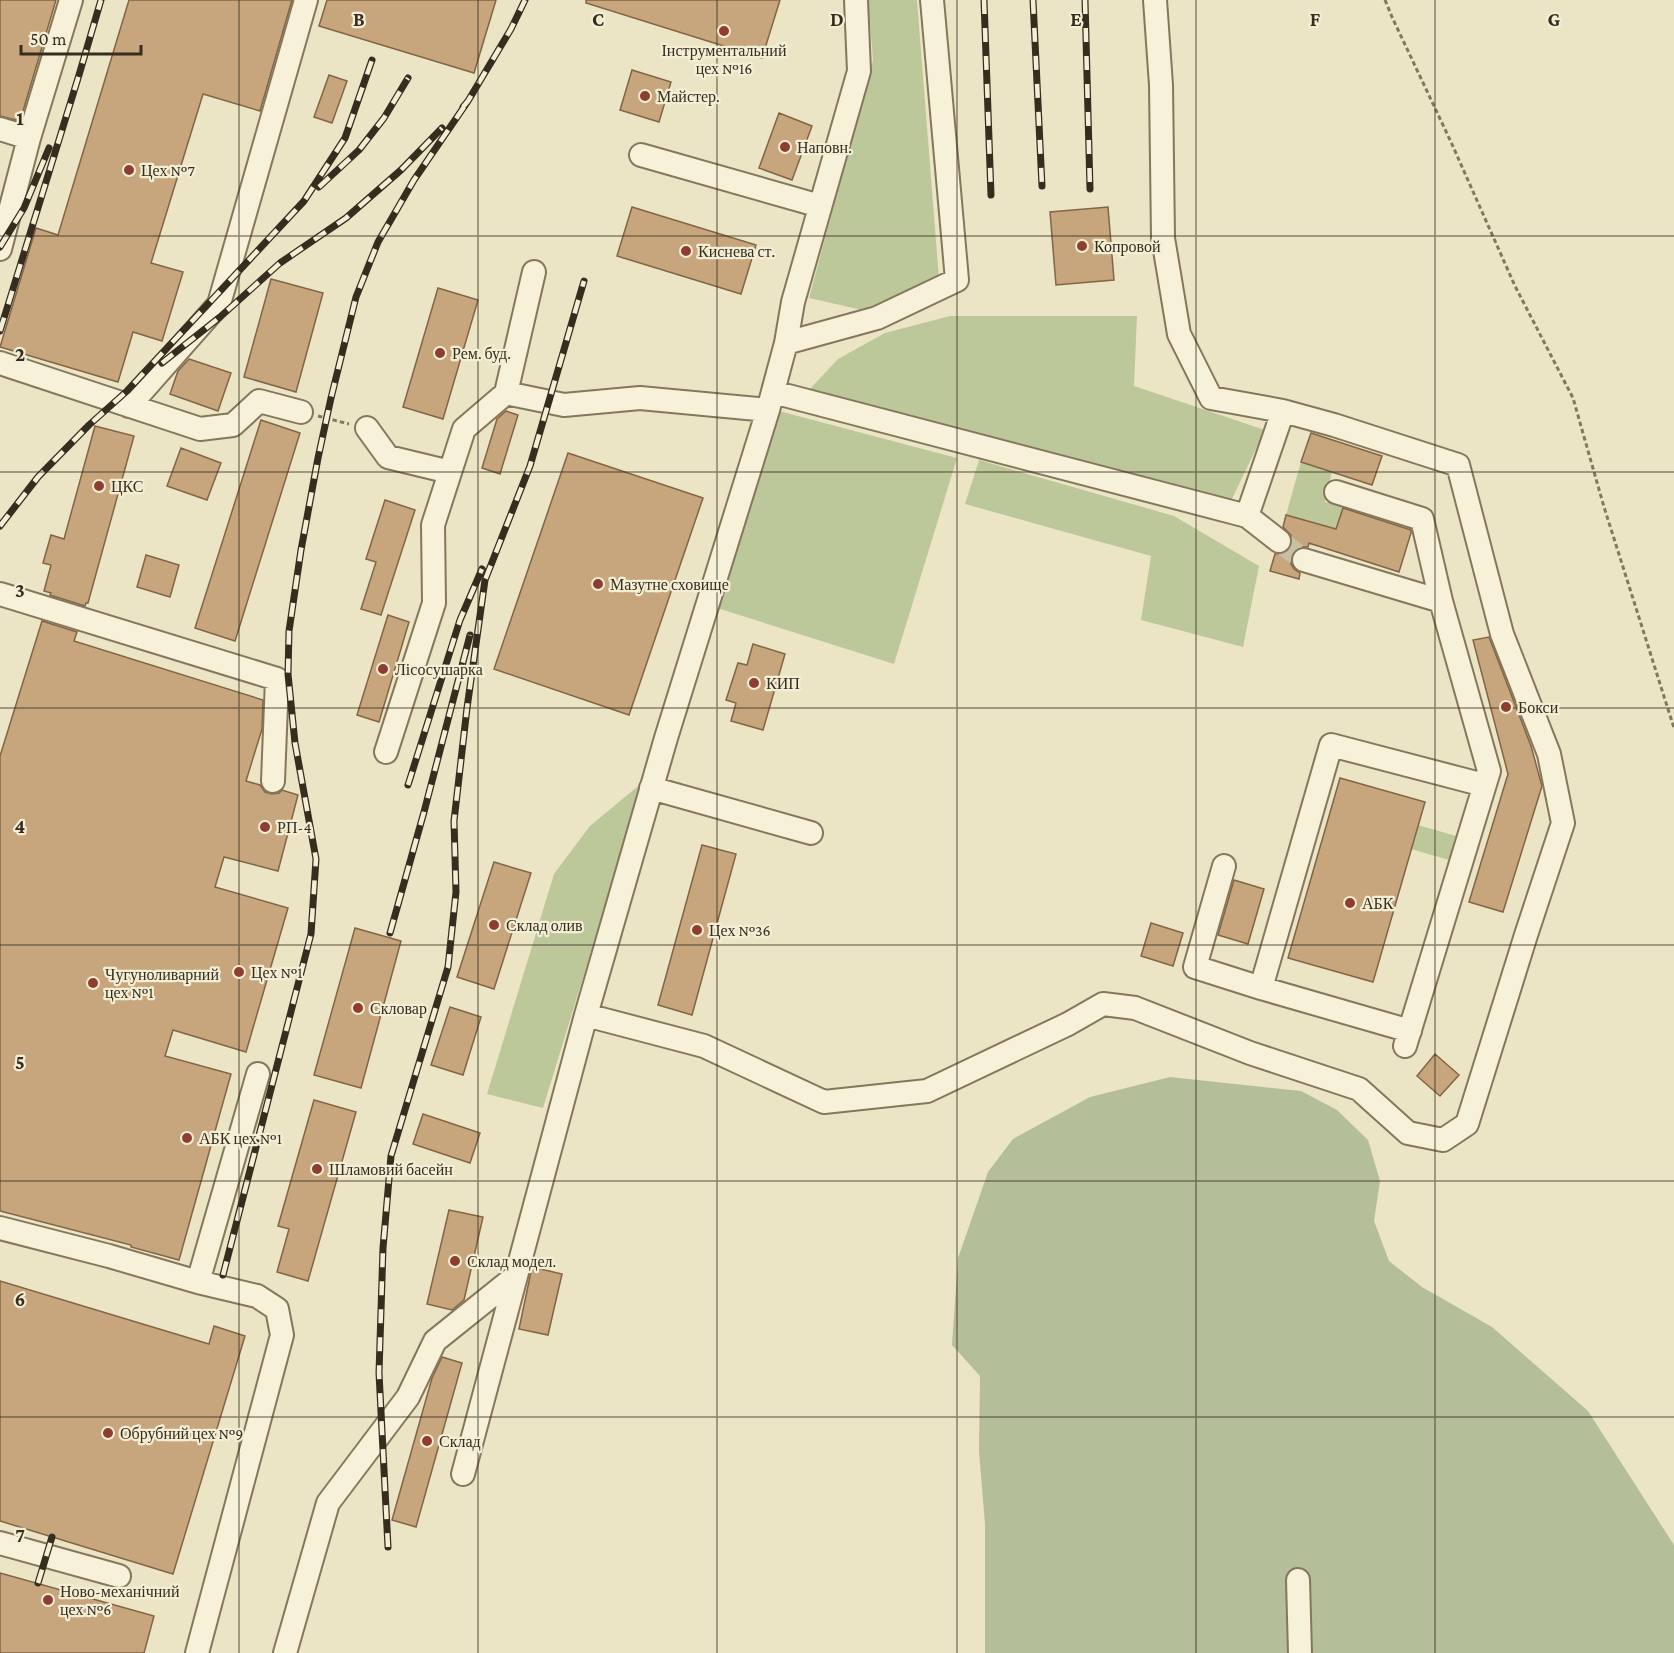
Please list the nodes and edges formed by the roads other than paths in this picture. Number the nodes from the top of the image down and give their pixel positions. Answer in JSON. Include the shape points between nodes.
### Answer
{"nodes":[{"id":1,"x":71,"y":0,"type":"edge"},
{"id":2,"x":306,"y":0,"type":"edge"},
{"id":3,"x":856,"y":0,"type":"edge"},
{"id":4,"x":932,"y":0,"type":"edge"},
{"id":5,"x":1155,"y":0,"type":"edge"},
{"id":6,"x":0,"y":129,"type":"edge"},
{"id":7,"x":29,"y":138,"type":"junction"},
{"id":8,"x":641,"y":155,"type":"dead end"},
{"id":9,"x":820,"y":206,"type":"junction"},
{"id":10,"x":0,"y":249,"type":"edge"},
{"id":11,"x":534,"y":272,"type":"dead end"},
{"id":12,"x":786,"y":343,"type":"junction"},
{"id":13,"x":0,"y":363,"type":"edge"},
{"id":14,"x":506,"y":393,"type":"junction"},
{"id":15,"x":771,"y":401,"type":"junction"},
{"id":16,"x":129,"y":406,"type":"junction"},
{"id":17,"x":1283,"y":411,"type":"junction"},
{"id":18,"x":302,"y":412,"type":"road end"},
{"id":19,"x":367,"y":428,"type":"road end"},
{"id":20,"x":450,"y":472,"type":"junction"},
{"id":21,"x":1336,"y":492,"type":"dead end"},
{"id":22,"x":1247,"y":516,"type":"junction"},
{"id":23,"x":1279,"y":541,"type":"tunnel mouth"},
{"id":24,"x":1304,"y":560,"type":"tunnel mouth"},
{"id":25,"x":0,"y":594,"type":"edge"},
{"id":26,"x":1441,"y":601,"type":"junction"},
{"id":27,"x":386,"y":752,"type":"dead end"},
{"id":28,"x":273,"y":781,"type":"dead end"},
{"id":29,"x":1484,"y":785,"type":"junction"},
{"id":30,"x":651,"y":788,"type":"junction"},
{"id":31,"x":811,"y":833,"type":"dead end"},
{"id":32,"x":1224,"y":866,"type":"dead end"},
{"id":33,"x":1261,"y":987,"type":"junction"},
{"id":34,"x":586,"y":1015,"type":"junction"},
{"id":35,"x":258,"y":1074,"type":"dead end"},
{"id":36,"x":0,"y":1228,"type":"edge"},
{"id":37,"x":516,"y":1276,"type":"junction"},
{"id":38,"x":198,"y":1282,"type":"junction"},
{"id":39,"x":462,"y":1474,"type":"dead end"},
{"id":40,"x":0,"y":1543,"type":"edge"},
{"id":41,"x":119,"y":1576,"type":"dead end"},
{"id":42,"x":1298,"y":1580,"type":"dead end"},
{"id":43,"x":197,"y":1653,"type":"edge"},
{"id":44,"x":285,"y":1653,"type":"edge"},
{"id":45,"x":1300,"y":1653,"type":"edge"}],
"edges":[{"from":1,"to":7,"type":"lane"},
{"from":2,"to":16,"type":"lane","via":[[219,304]]},
{"from":3,"to":9,"type":"lane","via":[[859,71]]},
{"from":4,"to":12,"type":"lane","via":[[957,280],[877,318]]},
{"from":5,"to":17,"type":"lane","via":[[1161,85],[1163,238],[1179,334],[1211,398]]},
{"from":6,"to":7,"type":"lane"},
{"from":7,"to":10,"type":"lane"},
{"from":8,"to":9,"type":"lane"},
{"from":9,"to":12,"type":"lane","via":[[793,302]]},
{"from":11,"to":14,"type":"lane"},
{"from":12,"to":15,"type":"lane"},
{"from":13,"to":16,"type":"lane"},
{"from":14,"to":15,"type":"lane","via":[[564,405],[640,398]]},
{"from":14,"to":20,"type":"lane","via":[[464,429]]},
{"from":15,"to":22,"type":"lane"},
{"from":15,"to":30,"type":"lane"},
{"from":16,"to":18,"type":"lane","via":[[200,429],[233,425],[259,401]]},
{"from":17,"to":22,"type":"lane"},
{"from":17,"to":34,"type":"lane","via":[[1458,465],[1502,634],[1549,754],[1563,823],[1467,1124],[1443,1140],[1407,1133],[1359,1089],[1250,1053],[1134,1008],[1103,1004],[927,1091],[824,1102],[704,1046]]},
{"from":19,"to":20,"type":"lane","via":[[388,457]]},
{"from":20,"to":27,"type":"lane","via":[[433,525],[434,603]]},
{"from":21,"to":26,"type":"lane","via":[[1422,519]]},
{"from":22,"to":23,"type":"lane"},
{"from":24,"to":26,"type":"lane"},
{"from":25,"to":28,"type":"lane","via":[[277,679]]},
{"from":26,"to":29,"type":"lane","via":[[1489,771]]},
{"from":29,"to":33,"type":"lane","via":[[1331,745]]},
{"from":29,"to":33,"type":"lane","via":[[1407,1038]]},
{"from":30,"to":31,"type":"lane"},
{"from":30,"to":34,"type":"lane"},
{"from":32,"to":33,"type":"lane","via":[[1195,967]]},
{"from":34,"to":37,"type":"lane"},
{"from":35,"to":38,"type":"lane"},
{"from":36,"to":38,"type":"lane"},
{"from":37,"to":39,"type":"lane"},
{"from":37,"to":44,"type":"lane","via":[[435,1341],[408,1397],[328,1503]]},
{"from":38,"to":43,"type":"lane","via":[[257,1296],[277,1309],[282,1335]]},
{"from":40,"to":41,"type":"lane"},
{"from":42,"to":45,"type":"lane"}]}
